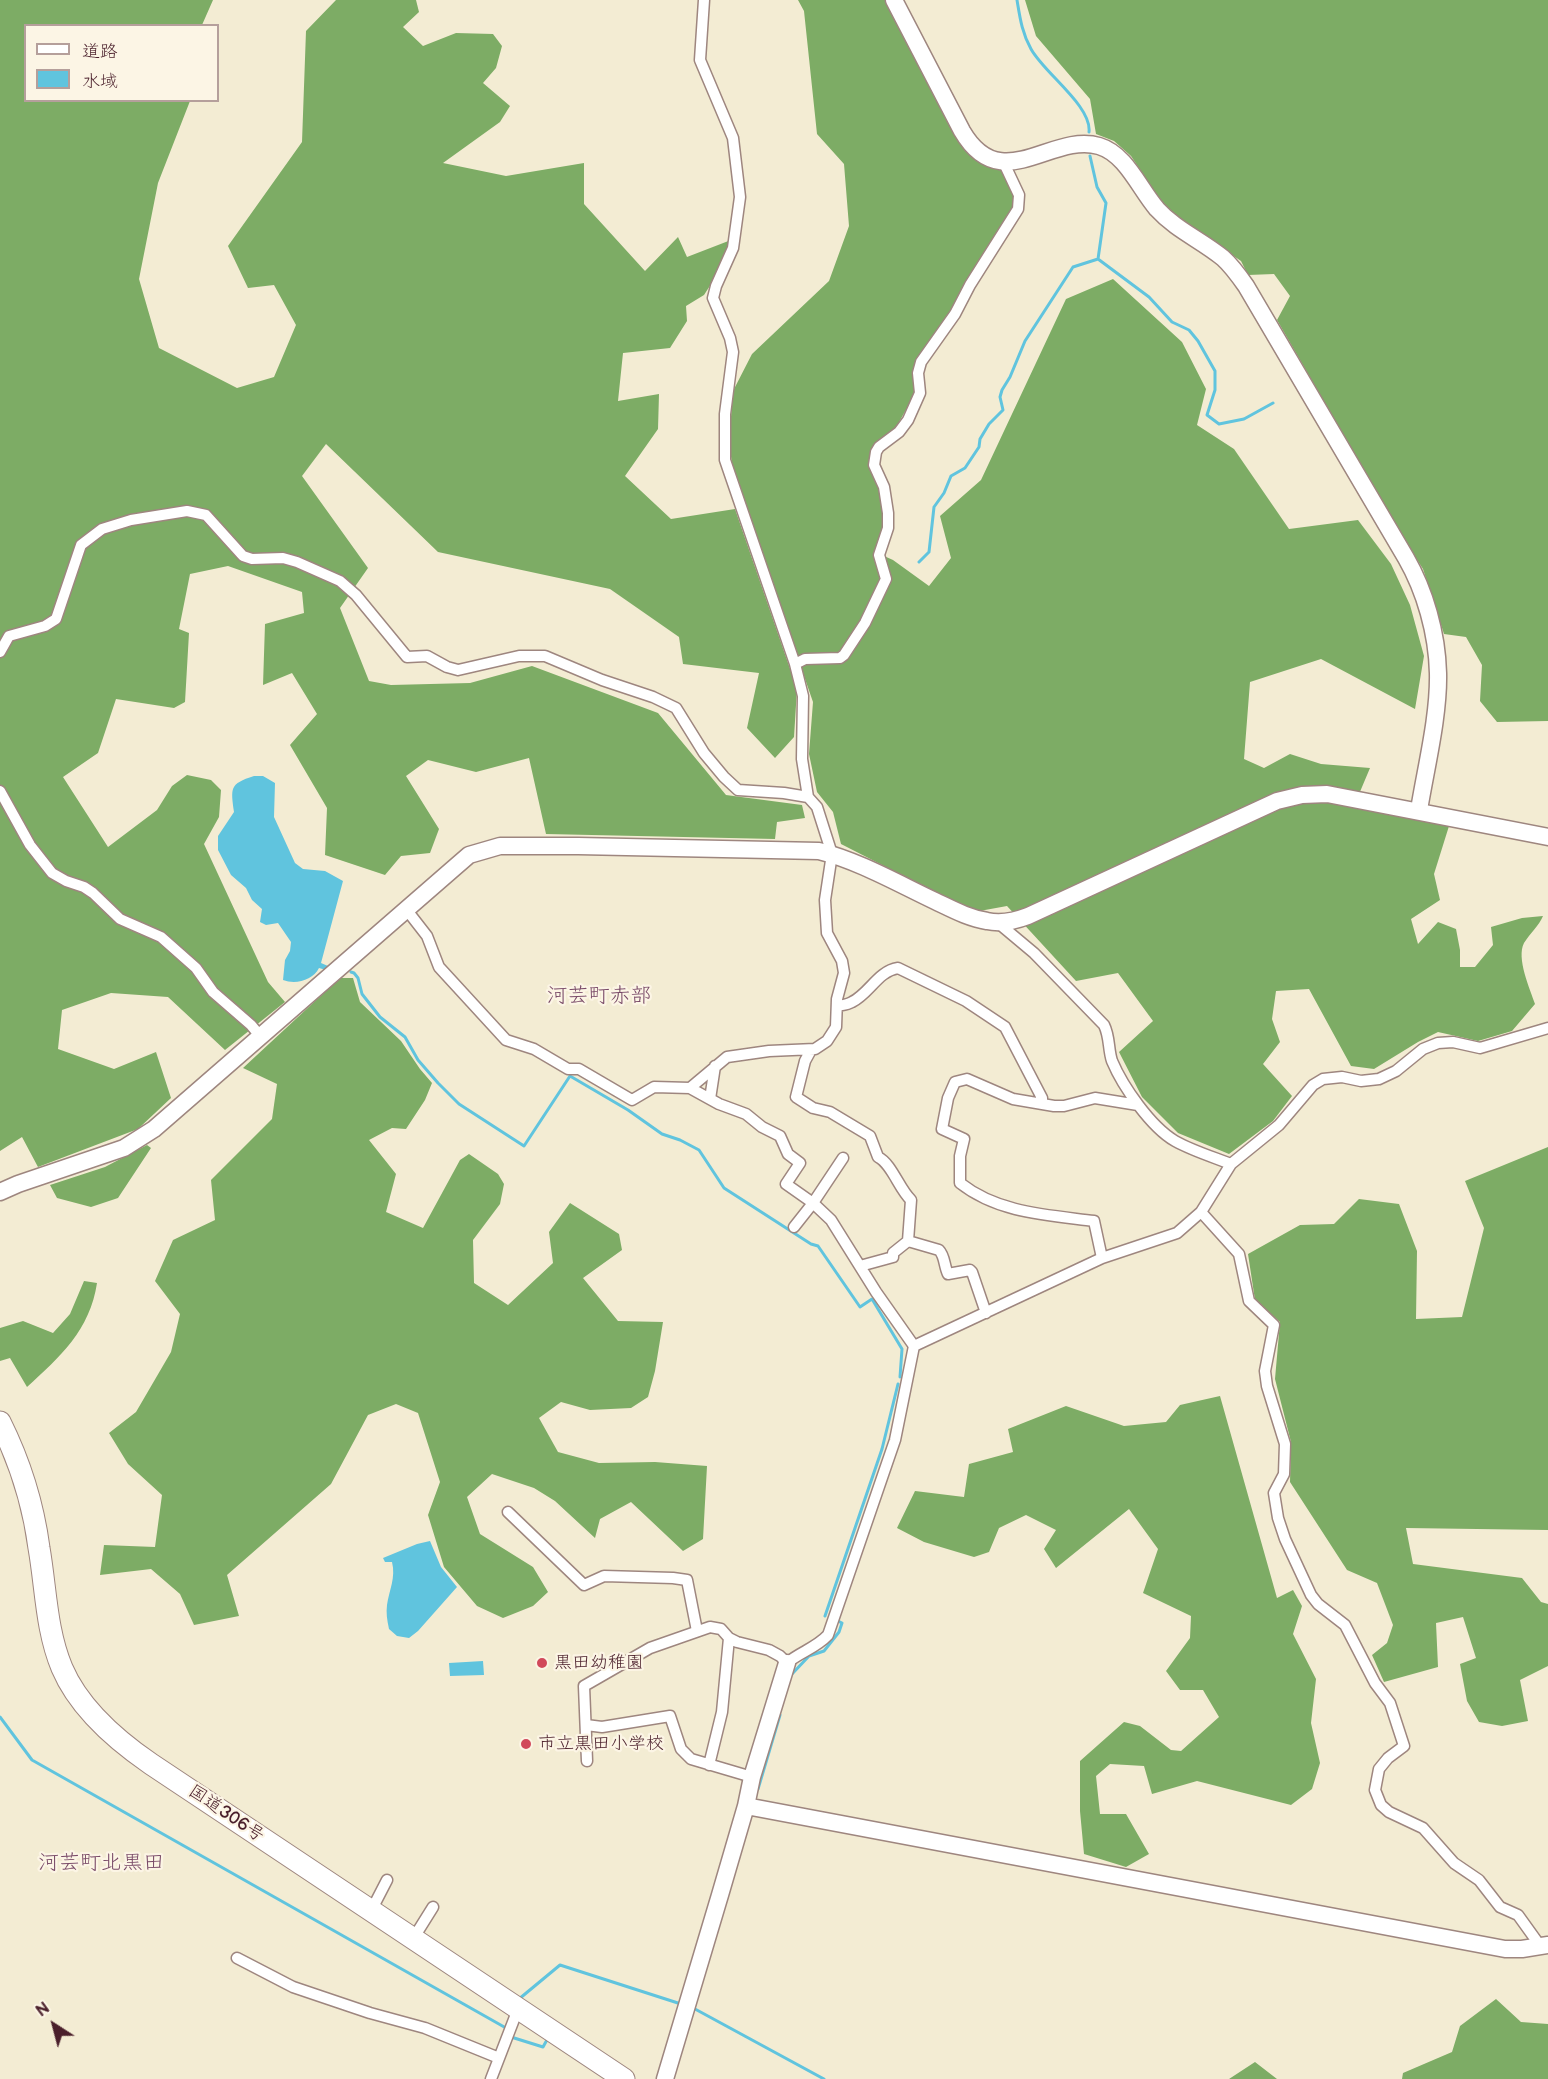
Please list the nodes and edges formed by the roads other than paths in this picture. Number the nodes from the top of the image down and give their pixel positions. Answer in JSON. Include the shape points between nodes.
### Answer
{"nodes":[{"id":1,"x":704,"y":0,"type":"edge"},
{"id":2,"x":894,"y":0,"type":"edge"},
{"id":3,"x":1003,"y":161,"type":"junction"},
{"id":4,"x":0,"y":652,"type":"edge"},
{"id":5,"x":795,"y":664,"type":"junction"},
{"id":6,"x":0,"y":791,"type":"edge"},
{"id":7,"x":808,"y":797,"type":"junction"},
{"id":8,"x":1419,"y":810,"type":"junction"},
{"id":9,"x":1548,"y":837,"type":"edge"},
{"id":10,"x":832,"y":854,"type":"junction"},
{"id":11,"x":406,"y":909,"type":"junction"},
{"id":12,"x":997,"y":922,"type":"junction"},
{"id":13,"x":837,"y":1006,"type":"junction"},
{"id":14,"x":1548,"y":1028,"type":"edge"},
{"id":15,"x":261,"y":1037,"type":"junction"},
{"id":16,"x":811,"y":1050,"type":"junction"},
{"id":17,"x":716,"y":1066,"type":"junction"},
{"id":18,"x":690,"y":1088,"type":"junction"},
{"id":19,"x":710,"y":1099,"type":"junction"},
{"id":20,"x":1042,"y":1103,"type":"junction"},
{"id":21,"x":1138,"y":1105,"type":"junction"},
{"id":22,"x":843,"y":1158,"type":"dead end"},
{"id":23,"x":1231,"y":1164,"type":"junction"},
{"id":24,"x":0,"y":1192,"type":"edge"},
{"id":25,"x":813,"y":1203,"type":"junction"},
{"id":26,"x":1201,"y":1212,"type":"junction"},
{"id":27,"x":794,"y":1227,"type":"dead end"},
{"id":28,"x":908,"y":1241,"type":"junction"},
{"id":29,"x":1102,"y":1258,"type":"junction"},
{"id":30,"x":860,"y":1266,"type":"junction"},
{"id":31,"x":986,"y":1313,"type":"junction"},
{"id":32,"x":914,"y":1346,"type":"junction"},
{"id":33,"x":0,"y":1422,"type":"edge"},
{"id":34,"x":508,"y":1512,"type":"dead end"},
{"id":35,"x":697,"y":1631,"type":"junction"},
{"id":36,"x":729,"y":1638,"type":"junction"},
{"id":37,"x":787,"y":1663,"type":"junction"},
{"id":38,"x":586,"y":1725,"type":"junction"},
{"id":39,"x":588,"y":1761,"type":"dead end"},
{"id":40,"x":710,"y":1765,"type":"junction"},
{"id":41,"x":752,"y":1777,"type":"junction"},
{"id":42,"x":746,"y":1806,"type":"junction"},
{"id":43,"x":387,"y":1880,"type":"dead end"},
{"id":44,"x":433,"y":1906,"type":"dead end"},
{"id":45,"x":371,"y":1911,"type":"junction"},
{"id":46,"x":414,"y":1939,"type":"junction"},
{"id":47,"x":1544,"y":1946,"type":"edge"},
{"id":48,"x":237,"y":1958,"type":"dead end"},
{"id":49,"x":518,"y":2009,"type":"junction"},
{"id":50,"x":499,"y":2058,"type":"junction"},
{"id":51,"x":491,"y":2079,"type":"edge"},
{"id":52,"x":624,"y":2079,"type":"edge"},
{"id":53,"x":665,"y":2079,"type":"edge"}],
"edges":[{"from":1,"to":5,"type":"street","via":[[700,60],[734,138],[739,187],[733,248],[713,298],[733,352],[725,414],[725,460]]},
{"from":2,"to":3,"type":"street","via":[[965,137],[982,153]]},
{"from":3,"to":5,"type":"street","via":[[1019,195],[1018,209],[955,314],[921,362],[920,393],[908,420],[876,452],[874,465],[884,487],[888,513],[888,528],[879,555],[885,584],[844,655],[805,659]]},
{"from":3,"to":8,"type":"street","via":[[1090,144],[1112,152],[1167,219],[1224,259],[1246,286],[1420,586],[1435,643],[1438,672]]},
{"from":4,"to":7,"type":"street","via":[[9,636],[56,619],[81,545],[102,529],[174,512],[201,513],[243,556],[283,558],[340,581],[407,657],[427,656],[458,670],[519,656],[557,660],[676,708],[699,746],[738,790]]},
{"from":5,"to":7,"type":"street","via":[[803,696],[802,759]]},
{"from":6,"to":15,"type":"street","via":[[30,845],[52,873],[93,893],[120,919],[161,937]]},
{"from":7,"to":10,"type":"street","via":[[817,807]]},
{"from":8,"to":9,"type":"street"},
{"from":8,"to":12,"type":"street","via":[[1328,794],[1289,798],[1028,916]]},
{"from":10,"to":11,"type":"street","via":[[796,850],[490,847],[469,855]]},
{"from":10,"to":12,"type":"street","via":[[959,912]]},
{"from":10,"to":13,"type":"street","via":[[825,900],[827,933],[844,973]]},
{"from":11,"to":15,"type":"street"},
{"from":11,"to":18,"type":"street","via":[[427,936],[439,967],[506,1040],[534,1049],[568,1069],[579,1069],[632,1100],[654,1087]]},
{"from":12,"to":21,"type":"street","via":[[1034,953],[1104,1025],[1113,1064]]},
{"from":13,"to":16,"type":"street","via":[[831,1036]]},
{"from":13,"to":20,"type":"street","via":[[852,1002],[898,968],[966,1000],[1005,1028]]},
{"from":14,"to":23,"type":"street","via":[[1480,1048],[1438,1042],[1379,1079],[1323,1079],[1313,1085],[1279,1125]]},
{"from":15,"to":24,"type":"street","via":[[138,1140]]},
{"from":16,"to":17,"type":"street","via":[[739,1054]]},
{"from":16,"to":28,"type":"street","via":[[796,1097],[870,1136],[878,1157],[911,1200]]},
{"from":17,"to":18,"type":"street"},
{"from":17,"to":19,"type":"street"},
{"from":18,"to":19,"type":"street"},
{"from":19,"to":25,"type":"street","via":[[746,1114],[780,1136],[788,1154],[800,1163],[786,1184]]},
{"from":20,"to":21,"type":"street","via":[[1064,1106],[1095,1098]]},
{"from":20,"to":29,"type":"street","via":[[1013,1099],[967,1079],[955,1082],[942,1130],[964,1139],[960,1183],[994,1204],[1094,1221]]},
{"from":21,"to":23,"type":"street","via":[[1168,1137]]},
{"from":22,"to":25,"type":"street"},
{"from":23,"to":26,"type":"street"},
{"from":25,"to":27,"type":"street"},
{"from":25,"to":30,"type":"street","via":[[831,1220]]},
{"from":26,"to":29,"type":"street","via":[[1177,1233]]},
{"from":26,"to":47,"type":"street","via":[[1239,1254],[1250,1301],[1274,1325],[1265,1371],[1286,1444],[1284,1474],[1274,1497],[1285,1539],[1311,1595],[1345,1625],[1375,1683],[1390,1702],[1403,1738],[1404,1746],[1379,1769],[1375,1784],[1378,1800],[1389,1812],[1427,1832],[1454,1863],[1479,1880],[1500,1907],[1518,1915]]},
{"from":28,"to":30,"type":"street","via":[[893,1257]]},
{"from":28,"to":31,"type":"street","via":[[939,1250],[948,1274],[970,1270]]},
{"from":29,"to":31,"type":"street"},
{"from":30,"to":32,"type":"street"},
{"from":31,"to":32,"type":"street"},
{"from":32,"to":37,"type":"street","via":[[895,1440],[832,1627],[821,1642]]},
{"from":33,"to":45,"type":"highway","name":"国道306号","via":[[23,1475],[32,1509],[46,1612],[56,1648],[62,1668],[80,1698],[128,1748]]},
{"from":34,"to":35,"type":"street","via":[[584,1585],[604,1576],[687,1580]]},
{"from":35,"to":36,"type":"street","via":[[715,1626]]},
{"from":35,"to":38,"type":"street","via":[[650,1648],[584,1686]]},
{"from":36,"to":37,"type":"street","via":[[769,1650]]},
{"from":36,"to":40,"type":"street","via":[[722,1712]]},
{"from":37,"to":41,"type":"street"},
{"from":38,"to":39,"type":"street"},
{"from":38,"to":40,"type":"street","via":[[602,1727],[670,1716],[683,1753]]},
{"from":40,"to":41,"type":"street"},
{"from":41,"to":42,"type":"street"},
{"from":42,"to":47,"type":"street","via":[[1505,1949]]},
{"from":42,"to":53,"type":"street"},
{"from":43,"to":45,"type":"street"},
{"from":44,"to":46,"type":"street"},
{"from":45,"to":46,"type":"highway","name":"国道306号"},
{"from":46,"to":49,"type":"highway","name":"国道306号"},
{"from":48,"to":50,"type":"street","via":[[293,1987],[425,2028]]},
{"from":49,"to":50,"type":"street"},
{"from":49,"to":52,"type":"highway","name":"国道306号"},
{"from":50,"to":51,"type":"street"}]}
